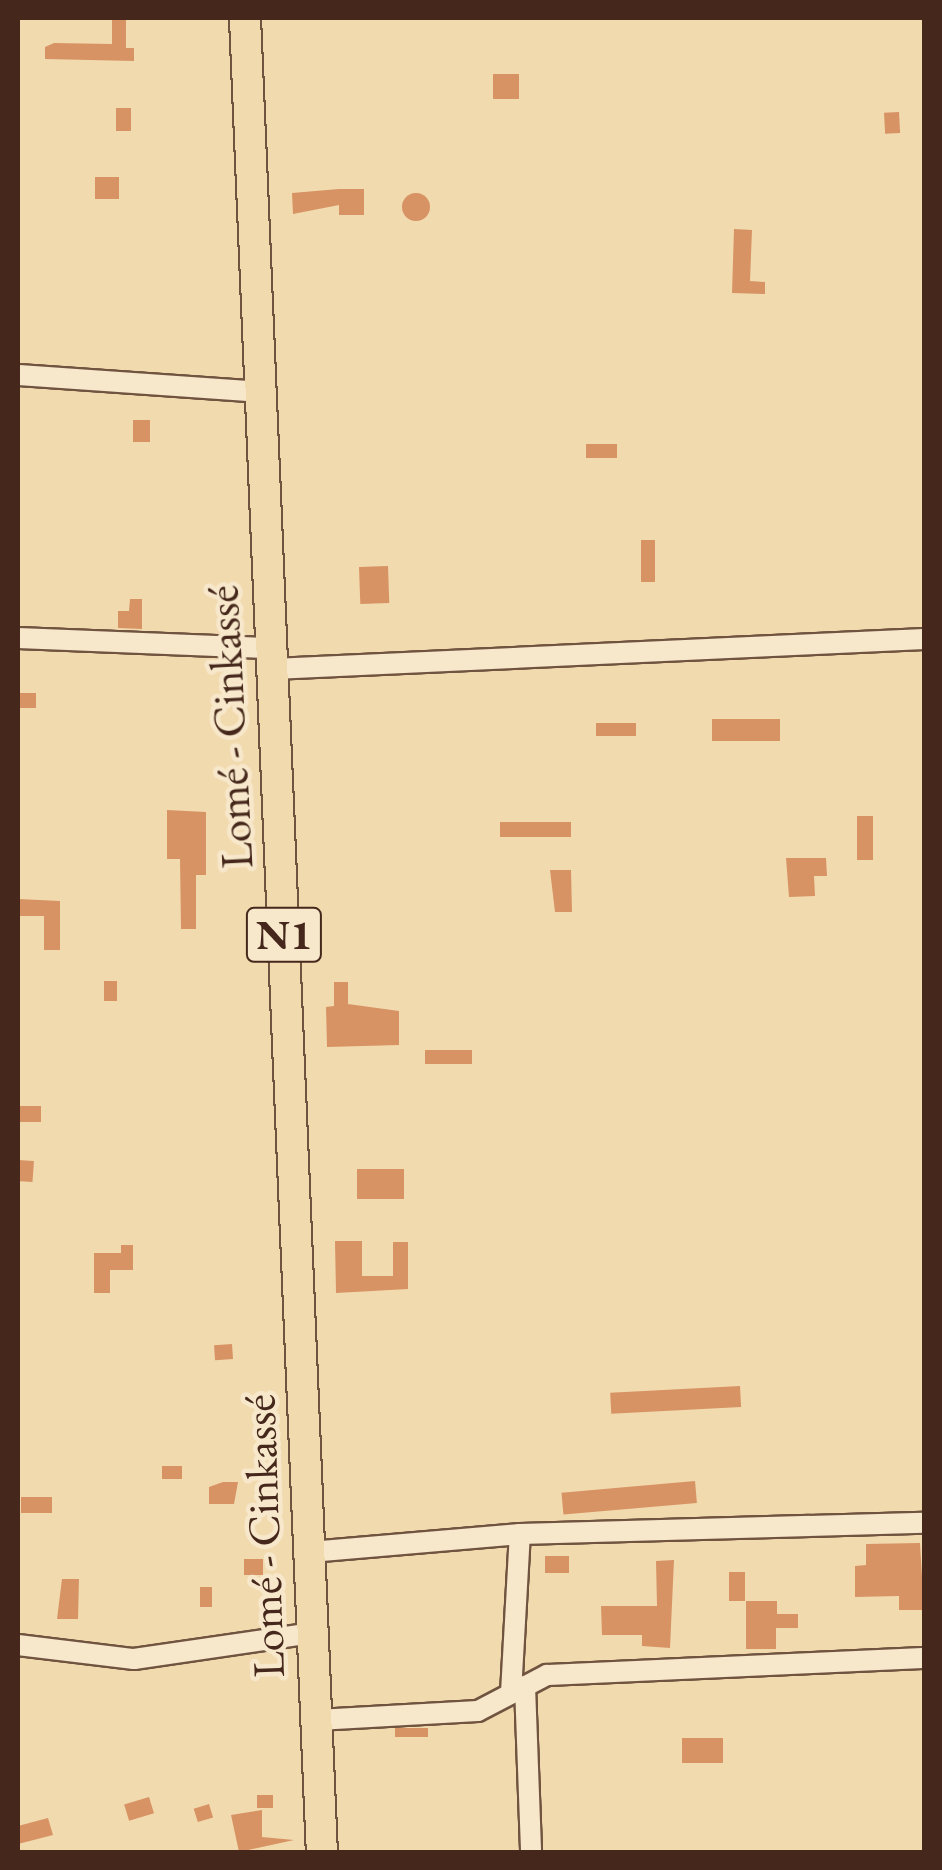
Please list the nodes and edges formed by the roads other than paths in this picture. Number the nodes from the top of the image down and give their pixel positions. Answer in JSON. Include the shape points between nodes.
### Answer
{"nodes":[{"id":1,"x":245,"y":18,"type":"edge"},
{"id":2,"x":18,"y":375,"type":"edge"},
{"id":3,"x":259,"y":392,"type":"junction"},
{"id":4,"x":18,"y":638,"type":"edge"},
{"id":5,"x":924,"y":639,"type":"edge"},
{"id":6,"x":273,"y":658,"type":"junction"},
{"id":7,"x":924,"y":1522,"type":"edge"},
{"id":8,"x":520,"y":1534,"type":"junction"},
{"id":9,"x":310,"y":1552,"type":"junction"},
{"id":10,"x":314,"y":1633,"type":"junction"},
{"id":11,"x":18,"y":1644,"type":"edge"},
{"id":12,"x":924,"y":1658,"type":"edge"},
{"id":13,"x":518,"y":1690,"type":"junction"},
{"id":14,"x":317,"y":1720,"type":"junction"},
{"id":15,"x":322,"y":1852,"type":"edge"},
{"id":16,"x":531,"y":1852,"type":"edge"}],
"edges":[{"from":1,"to":3,"type":"highway","name":"Lomé - Cinkassé","number":"N1"},
{"from":2,"to":3,"type":"street"},
{"from":3,"to":6,"type":"highway","name":"Lomé - Cinkassé","number":"N1"},
{"from":4,"to":6,"type":"street"},
{"from":5,"to":6,"type":"street"},
{"from":6,"to":9,"type":"highway","name":"Lomé - Cinkassé","number":"N1"},
{"from":7,"to":8,"type":"street"},
{"from":8,"to":9,"type":"street"},
{"from":8,"to":13,"type":"street"},
{"from":9,"to":10,"type":"highway","name":"Lomé - Cinkassé","number":"N1"},
{"from":10,"to":11,"type":"street","via":[[134,1659]]},
{"from":10,"to":14,"type":"highway","name":"Lomé - Cinkassé","number":"N1"},
{"from":12,"to":13,"type":"street","via":[[547,1674]]},
{"from":13,"to":14,"type":"street","via":[[478,1711]]},
{"from":13,"to":16,"type":"street"},
{"from":14,"to":15,"type":"highway","name":"Lomé - Cinkassé","number":"N1"}]}
